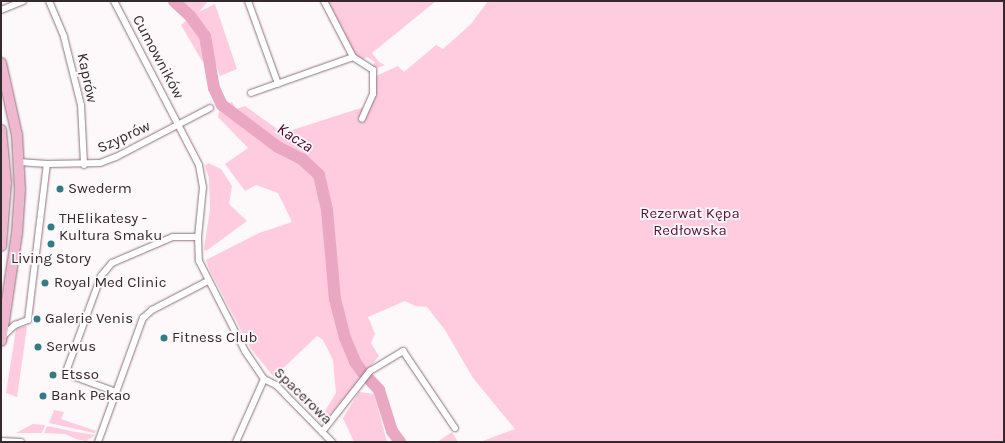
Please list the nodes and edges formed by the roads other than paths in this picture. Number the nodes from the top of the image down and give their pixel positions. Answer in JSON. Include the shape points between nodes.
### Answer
{"nodes":[{"id":1,"x":23,"y":1,"type":"edge"},
{"id":2,"x":49,"y":1,"type":"edge"},
{"id":3,"x":114,"y":1,"type":"edge"},
{"id":4,"x":248,"y":1,"type":"edge"},
{"id":5,"x":324,"y":1,"type":"edge"},
{"id":6,"x":1,"y":10,"type":"edge"},
{"id":7,"x":352,"y":57,"type":"junction"},
{"id":8,"x":1,"y":63,"type":"edge"},
{"id":9,"x":278,"y":84,"type":"junction"},
{"id":10,"x":251,"y":93,"type":"dead end"},
{"id":11,"x":210,"y":108,"type":"dead end"},
{"id":12,"x":362,"y":119,"type":"dead end"},
{"id":13,"x":180,"y":125,"type":"junction"},
{"id":14,"x":1,"y":130,"type":"edge"},
{"id":15,"x":19,"y":162,"type":"junction"},
{"id":16,"x":47,"y":164,"type":"junction"},
{"id":17,"x":84,"y":165,"type":"junction"},
{"id":18,"x":3,"y":216,"type":"edge"},
{"id":19,"x":198,"y":236,"type":"junction"},
{"id":20,"x":1,"y":246,"type":"edge"},
{"id":21,"x":208,"y":281,"type":"junction"},
{"id":22,"x":1,"y":339,"type":"edge"},
{"id":23,"x":264,"y":379,"type":"junction"},
{"id":24,"x":116,"y":392,"type":"junction"},
{"id":25,"x":455,"y":428,"type":"dead end"},
{"id":26,"x":322,"y":432,"type":"junction"},
{"id":27,"x":1,"y":441,"type":"edge"},
{"id":28,"x":21,"y":442,"type":"edge"},
{"id":29,"x":98,"y":442,"type":"edge"},
{"id":30,"x":236,"y":442,"type":"edge"},
{"id":31,"x":332,"y":442,"type":"edge"}],
"edges":[{"from":1,"to":6,"type":"street"},
{"from":2,"to":17,"type":"street","name":"Kaprów","via":[[64,37],[80,99]]},
{"from":3,"to":13,"type":"street","name":"Cumowników"},
{"from":4,"to":9,"type":"street"},
{"from":5,"to":7,"type":"street"},
{"from":7,"to":9,"type":"street"},
{"from":7,"to":12,"type":"street","via":[[372,70],[373,94]]},
{"from":8,"to":15,"type":"main road","via":[[10,98]]},
{"from":9,"to":10,"type":"street"},
{"from":11,"to":13,"type":"street","name":"Szyprów"},
{"from":13,"to":17,"type":"street","name":"Szyprów","via":[[116,157]]},
{"from":13,"to":19,"type":"street","name":"Spacerowa","via":[[202,175]]},
{"from":14,"to":18,"type":"main road","via":[[6,184]]},
{"from":15,"to":16,"type":"street","name":"Szyprów"},
{"from":15,"to":22,"type":"main road","via":[[17,233]]},
{"from":16,"to":17,"type":"street","name":"Szyprów"},
{"from":16,"to":22,"type":"street","via":[[28,320],[15,325]]},
{"from":18,"to":20,"type":"main road"},
{"from":19,"to":21,"type":"street","name":"Spacerowa","via":[[199,261]]},
{"from":19,"to":24,"type":"street","via":[[173,237],[112,263],[101,276],[67,369],[73,376]]},
{"from":21,"to":23,"type":"street","name":"Spacerowa","via":[[245,351]]},
{"from":21,"to":24,"type":"street","via":[[152,310],[143,318]]},
{"from":23,"to":26,"type":"street","name":"Spacerowa","via":[[276,386]]},
{"from":23,"to":30,"type":"street"},
{"from":24,"to":29,"type":"street"},
{"from":25,"to":26,"type":"street","via":[[403,351],[370,371]]},
{"from":26,"to":31,"type":"street","name":"Spacerowa"},
{"from":27,"to":28,"type":"street"}]}
